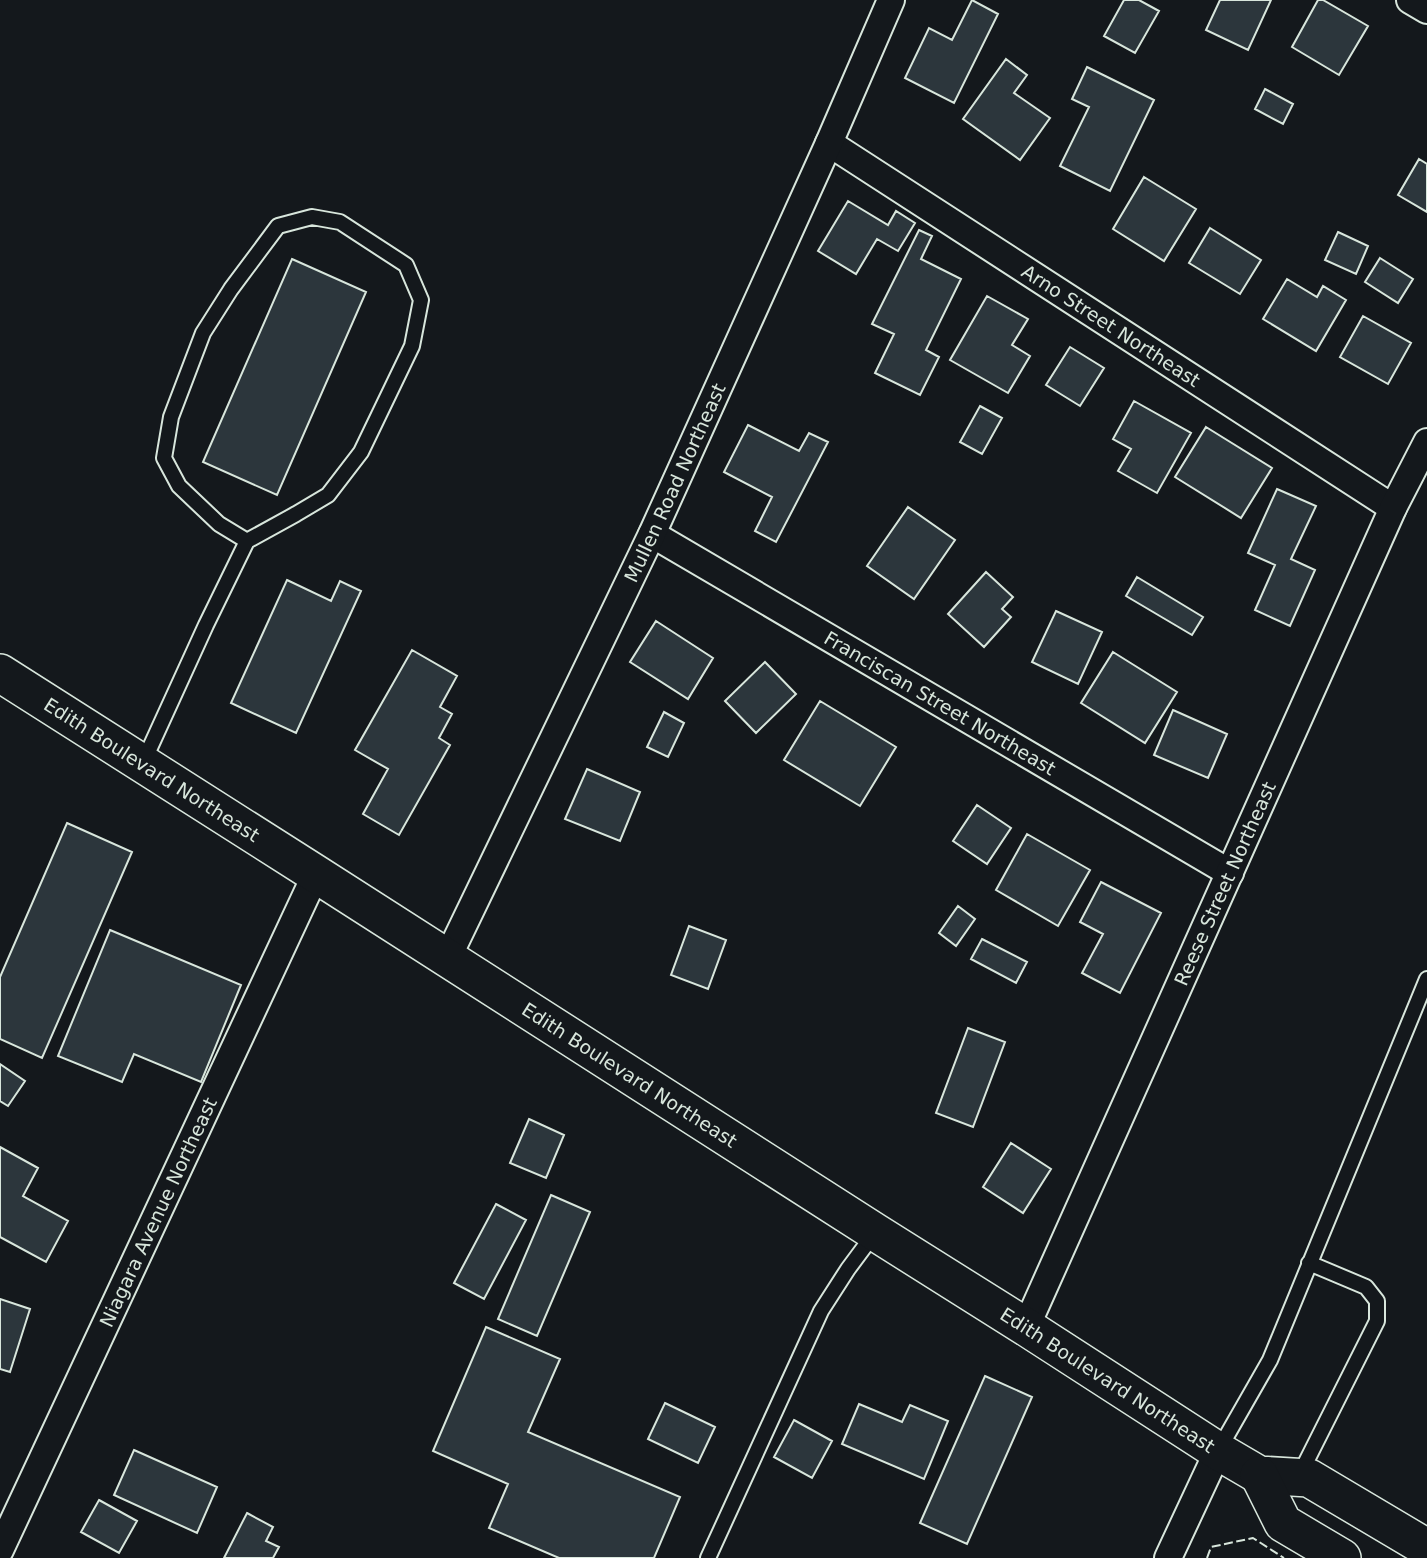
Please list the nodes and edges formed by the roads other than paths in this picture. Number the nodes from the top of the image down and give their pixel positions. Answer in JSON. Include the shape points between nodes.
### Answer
{"nodes":[{"id":1,"x":891,"y":0,"type":"edge"},
{"id":2,"x":1410,"y":0,"type":"edge"},
{"id":3,"x":1427,"y":10,"type":"edge"},
{"id":4,"x":829,"y":143,"type":"junction"},
{"id":5,"x":1427,"y":442,"type":"edge"},
{"id":6,"x":1393,"y":508,"type":"junction"},
{"id":7,"x":652,"y":534,"type":"junction"},
{"id":8,"x":247,"y":541,"type":"junction"},
{"id":9,"x":0,"y":673,"type":"edge"},
{"id":10,"x":142,"y":764,"type":"junction"},
{"id":11,"x":1230,"y":873,"type":"junction"},
{"id":12,"x":316,"y":874,"type":"junction"},
{"id":13,"x":447,"y":959,"type":"junction"},
{"id":14,"x":1427,"y":979,"type":"edge"},
{"id":15,"x":875,"y":1232,"type":"junction"},
{"id":16,"x":1309,"y":1263,"type":"junction"},
{"id":17,"x":1026,"y":1327,"type":"junction"},
{"id":18,"x":1218,"y":1451,"type":"junction"},
{"id":19,"x":1259,"y":1475,"type":"junction"},
{"id":20,"x":1298,"y":1477,"type":"junction"},
{"id":21,"x":1427,"y":1548,"type":"edge"},
{"id":22,"x":0,"y":1550,"type":"edge"},
{"id":23,"x":708,"y":1558,"type":"edge"},
{"id":24,"x":1168,"y":1558,"type":"edge"},
{"id":25,"x":1342,"y":1558,"type":"edge"}],
"edges":[{"from":1,"to":4,"type":"street","name":"Mullen Road Northeast"},
{"from":2,"to":3,"type":"street"},
{"from":4,"to":6,"type":"street","name":"Arno Street Northeast"},
{"from":4,"to":7,"type":"street","name":"Mullen Road Northeast"},
{"from":5,"to":6,"type":"street","name":"Reese Street Northeast"},
{"from":6,"to":11,"type":"street","name":"Reese Street Northeast"},
{"from":7,"to":11,"type":"street","name":"Franciscan Street Northeast"},
{"from":7,"to":13,"type":"street","name":"Mullen Road Northeast"},
{"from":8,"to":8,"type":"lane","via":[[328,495],[361,452],[412,346],[421,300],[406,265],[340,222],[312,217],[278,226],[203,333],[171,417],[164,458],[179,486],[219,524]]},
{"from":8,"to":10,"type":"lane"},
{"from":9,"to":10,"type":"street","name":"Edith Boulevard Northeast"},
{"from":10,"to":12,"type":"street","name":"Edith Boulevard Northeast"},
{"from":11,"to":17,"type":"street","name":"Reese Street Northeast"},
{"from":12,"to":13,"type":"street","name":"Edith Boulevard Northeast"},
{"from":12,"to":22,"type":"street","name":"Niagara Avenue Northeast"},
{"from":13,"to":15,"type":"street","name":"Edith Boulevard Northeast"},
{"from":14,"to":16,"type":"lane"},
{"from":15,"to":17,"type":"street","name":"Edith Boulevard Northeast"},
{"from":15,"to":23,"type":"lane","via":[[821,1311]]},
{"from":16,"to":18,"type":"lane","via":[[1270,1360]]},
{"from":16,"to":20,"type":"lane","via":[[1366,1287],[1377,1301],[1377,1321]]},
{"from":17,"to":18,"type":"street","name":"Edith Boulevard Northeast"},
{"from":18,"to":19,"type":"street","name":"Edith Boulevard Northeast"},
{"from":18,"to":24,"type":"street"},
{"from":19,"to":20,"type":"street","name":"Edith Boulevard Northeast"},
{"from":19,"to":25,"type":"street","via":[[1283,1522]]},
{"from":20,"to":21,"type":"street","name":"Edith Boulevard Northeast","via":[[1310,1478]]}]}
